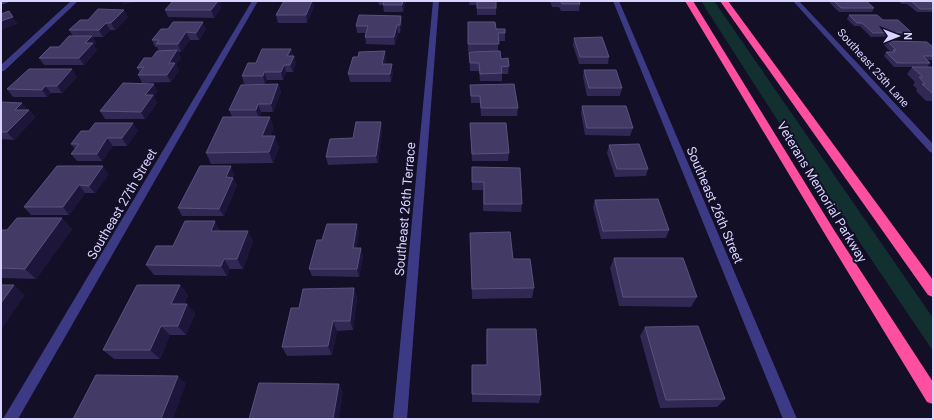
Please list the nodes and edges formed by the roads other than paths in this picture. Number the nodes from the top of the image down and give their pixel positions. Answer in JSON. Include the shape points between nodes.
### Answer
{"nodes":[{"id":1,"x":8,"y":1,"type":"edge"},
{"id":2,"x":75,"y":1,"type":"edge"},
{"id":3,"x":255,"y":1,"type":"edge"},
{"id":4,"x":436,"y":1,"type":"edge"},
{"id":5,"x":616,"y":1,"type":"edge"},
{"id":6,"x":687,"y":1,"type":"edge"},
{"id":7,"x":724,"y":1,"type":"edge"},
{"id":8,"x":796,"y":1,"type":"edge"},
{"id":9,"x":1,"y":2,"type":"edge"},
{"id":10,"x":1,"y":68,"type":"edge"},
{"id":11,"x":933,"y":150,"type":"edge"},
{"id":12,"x":933,"y":291,"type":"edge"},
{"id":13,"x":933,"y":396,"type":"edge"},
{"id":14,"x":10,"y":419,"type":"edge"},
{"id":15,"x":400,"y":419,"type":"edge"},
{"id":16,"x":790,"y":419,"type":"edge"}],
"edges":[{"from":1,"to":9,"type":"street"},
{"from":2,"to":10,"type":"street"},
{"from":3,"to":14,"type":"street","name":"Southeast 27th Street"},
{"from":4,"to":15,"type":"street","name":"Southeast 26th Terrace"},
{"from":5,"to":16,"type":"street","name":"Southeast 26th Street"},
{"from":6,"to":13,"type":"highway","name":"Veterans Memorial Parkway"},
{"from":7,"to":12,"type":"highway","name":"Veterans Memorial Parkway"},
{"from":8,"to":11,"type":"street","name":"Southeast 25th Lane"}]}
